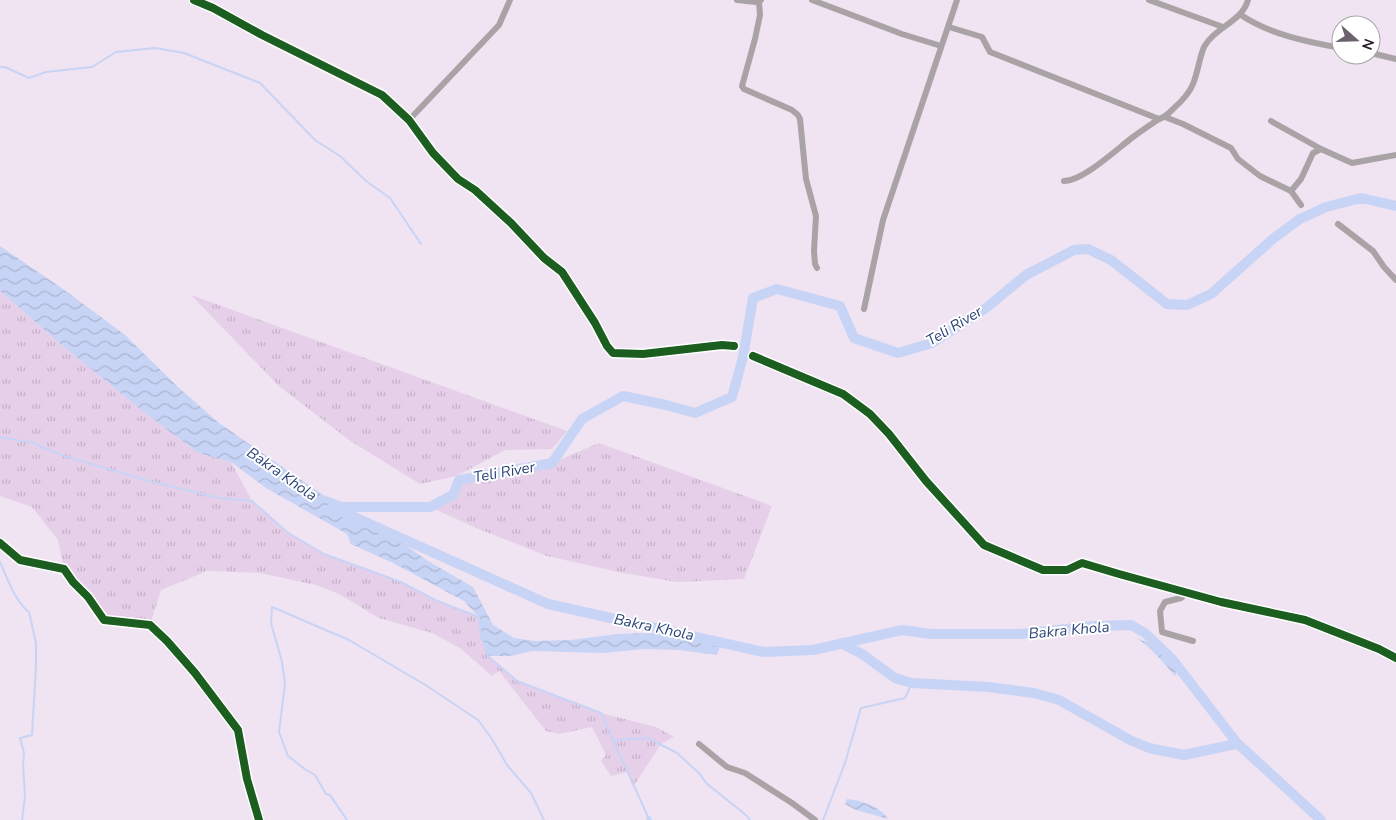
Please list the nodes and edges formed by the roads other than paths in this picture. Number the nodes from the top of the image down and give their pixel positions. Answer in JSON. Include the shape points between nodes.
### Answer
{"nodes":[{"id":1,"x":194,"y":0,"type":"edge"},
{"id":2,"x":217,"y":0,"type":"edge"},
{"id":3,"x":510,"y":0,"type":"edge"},
{"id":4,"x":737,"y":0,"type":"edge"},
{"id":5,"x":812,"y":0,"type":"edge"},
{"id":6,"x":957,"y":0,"type":"edge"},
{"id":7,"x":1148,"y":0,"type":"edge"},
{"id":8,"x":1248,"y":0,"type":"edge"},
{"id":9,"x":760,"y":1,"type":"edge"},
{"id":10,"x":213,"y":8,"type":"junction"},
{"id":11,"x":1240,"y":15,"type":"junction"},
{"id":12,"x":949,"y":26,"type":"junction"},
{"id":13,"x":1223,"y":27,"type":"junction"},
{"id":14,"x":941,"y":46,"type":"junction"},
{"id":15,"x":1331,"y":46,"type":"edge"},
{"id":16,"x":1381,"y":55,"type":"edge"},
{"id":17,"x":1396,"y":59,"type":"edge"},
{"id":18,"x":1162,"y":118,"type":"junction"},
{"id":19,"x":409,"y":120,"type":"junction"},
{"id":20,"x":1271,"y":121,"type":"dead end"},
{"id":21,"x":1321,"y":148,"type":"junction"},
{"id":22,"x":1396,"y":155,"type":"edge"},
{"id":23,"x":1064,"y":181,"type":"dead end"},
{"id":24,"x":1291,"y":191,"type":"junction"},
{"id":25,"x":1301,"y":205,"type":"dead end"},
{"id":26,"x":1338,"y":224,"type":"dead end"},
{"id":27,"x":817,"y":268,"type":"dead end"},
{"id":28,"x":1396,"y":280,"type":"edge"},
{"id":29,"x":864,"y":309,"type":"dead end"},
{"id":30,"x":734,"y":346,"type":"dead end"},
{"id":31,"x":753,"y":356,"type":"dead end"},
{"id":32,"x":0,"y":543,"type":"edge"},
{"id":33,"x":1188,"y":592,"type":"junction"},
{"id":34,"x":1193,"y":641,"type":"dead end"},
{"id":35,"x":1396,"y":658,"type":"edge"},
{"id":36,"x":699,"y":744,"type":"dead end"},
{"id":37,"x":259,"y":820,"type":"edge"},
{"id":38,"x":815,"y":820,"type":"edge"}],
"edges":[{"from":1,"to":10,"type":"street"},
{"from":2,"to":10,"type":"street"},
{"from":3,"to":19,"type":"street","via":[[499,24]]},
{"from":4,"to":9,"type":"street"},
{"from":5,"to":14,"type":"street"},
{"from":6,"to":12,"type":"street"},
{"from":7,"to":13,"type":"street"},
{"from":8,"to":11,"type":"street"},
{"from":9,"to":27,"type":"street","via":[[755,39],[742,86],[792,110],[800,119],[806,179],[816,216],[814,251]]},
{"from":10,"to":19,"type":"street","via":[[370,88]]},
{"from":11,"to":13,"type":"street"},
{"from":11,"to":15,"type":"street","via":[[1252,23],[1284,34]]},
{"from":12,"to":14,"type":"street"},
{"from":12,"to":18,"type":"street","via":[[982,38],[990,52]]},
{"from":13,"to":18,"type":"street","via":[[1205,46],[1187,95]]},
{"from":14,"to":29,"type":"street","via":[[883,220]]},
{"from":16,"to":17,"type":"street"},
{"from":18,"to":23,"type":"street","via":[[1104,161],[1078,177]]},
{"from":18,"to":24,"type":"street","via":[[1183,124],[1227,145],[1238,159],[1260,176]]},
{"from":19,"to":30,"type":"street","via":[[453,174],[475,190],[562,272],[613,353],[643,354]]},
{"from":20,"to":21,"type":"street"},
{"from":21,"to":22,"type":"street","via":[[1352,164]]},
{"from":21,"to":24,"type":"street","via":[[1313,153],[1302,179]]},
{"from":24,"to":25,"type":"street"},
{"from":26,"to":28,"type":"street","via":[[1373,251]]},
{"from":31,"to":33,"type":"street","via":[[843,394],[870,414],[984,545],[1043,570],[1067,570],[1082,563]]},
{"from":32,"to":37,"type":"street","via":[[20,560],[64,569],[104,620],[150,625],[167,640],[238,730],[247,780]]},
{"from":33,"to":34,"type":"street","via":[[1181,598],[1165,602],[1160,611],[1162,632]]},
{"from":33,"to":35,"type":"street","via":[[1305,620]]},
{"from":36,"to":38,"type":"street","via":[[728,767],[745,773]]}]}
